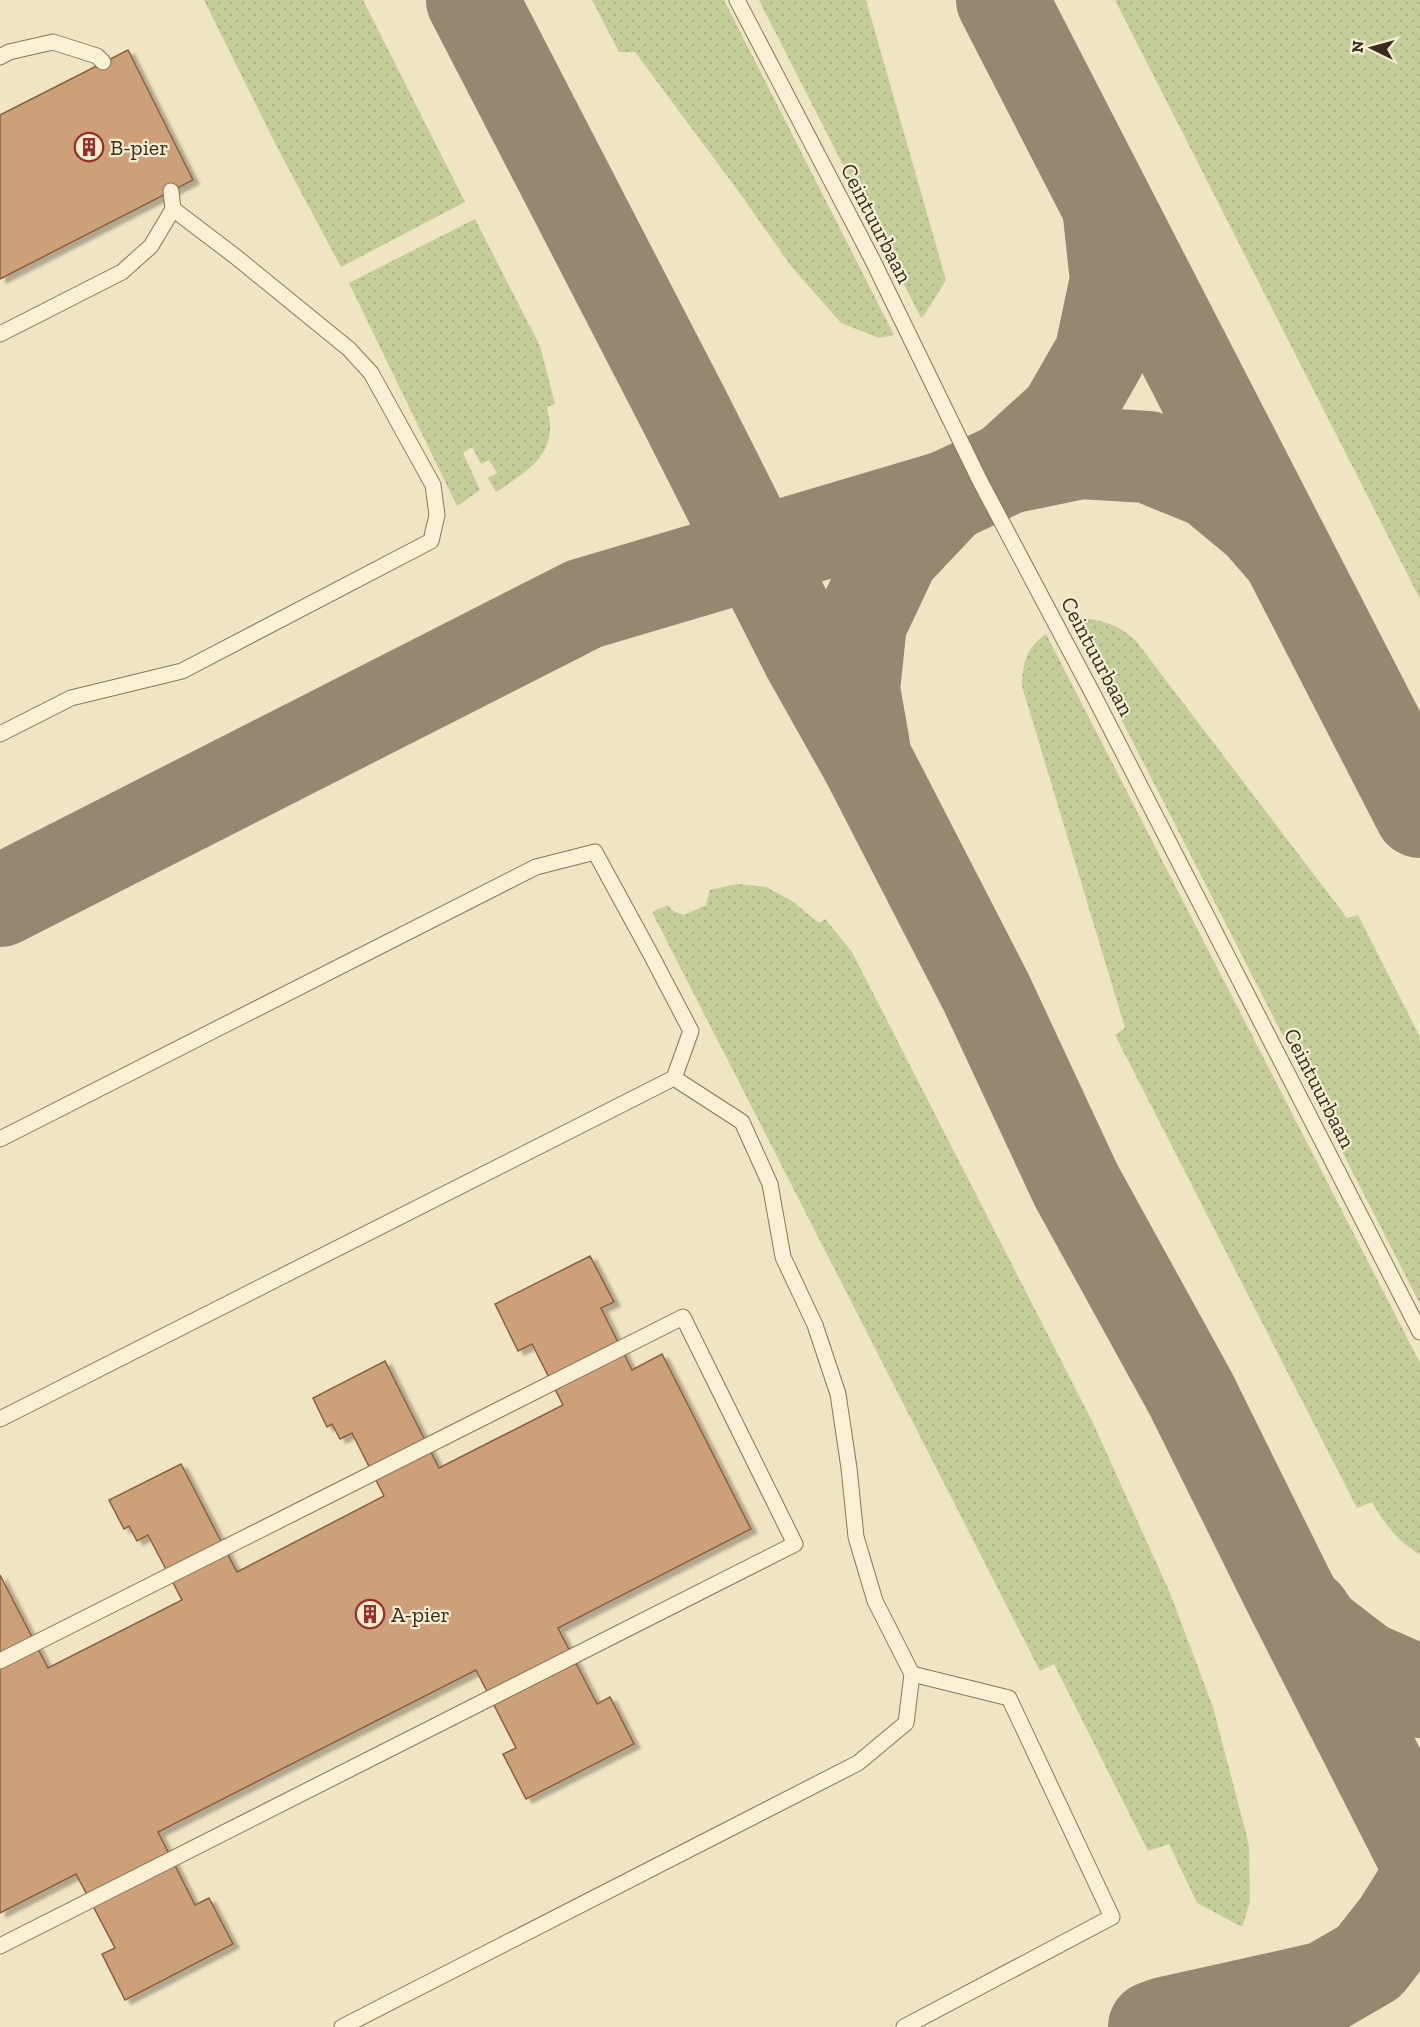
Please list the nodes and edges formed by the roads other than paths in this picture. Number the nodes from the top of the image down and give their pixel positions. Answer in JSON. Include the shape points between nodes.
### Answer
{"nodes":[{"id":1,"x":737,"y":0,"type":"edge"},
{"id":2,"x":0,"y":57,"type":"edge"},
{"id":3,"x":103,"y":62,"type":"dead end"},
{"id":4,"x":171,"y":191,"type":"dead end"},
{"id":5,"x":173,"y":209,"type":"junction"},
{"id":6,"x":0,"y":334,"type":"edge"},
{"id":7,"x":0,"y":734,"type":"edge"},
{"id":8,"x":674,"y":1078,"type":"junction"},
{"id":9,"x":0,"y":1139,"type":"edge"},
{"id":10,"x":1420,"y":1332,"type":"edge"},
{"id":11,"x":0,"y":1419,"type":"edge"},
{"id":12,"x":0,"y":1661,"type":"edge"},
{"id":13,"x":912,"y":1674,"type":"junction"},
{"id":14,"x":0,"y":1946,"type":"edge"},
{"id":15,"x":342,"y":2027,"type":"edge"},
{"id":16,"x":904,"y":2027,"type":"edge"}],
"edges":[{"from":1,"to":10,"type":"lane","name":"Ceintuurbaan","via":[[872,259],[980,482],[1100,706]]},
{"from":2,"to":3,"type":"lane","via":[[53,42],[97,56]]},
{"from":4,"to":5,"type":"lane"},
{"from":5,"to":6,"type":"lane","via":[[151,246],[122,272]]},
{"from":5,"to":7,"type":"lane","via":[[349,350],[371,373],[433,485],[437,515],[431,541],[182,671],[71,698]]},
{"from":8,"to":9,"type":"lane","via":[[691,1031],[595,852],[536,867]]},
{"from":8,"to":11,"type":"lane"},
{"from":8,"to":13,"type":"lane","via":[[742,1122],[770,1184],[783,1257],[815,1325],[838,1394],[856,1537],[875,1602]]},
{"from":12,"to":14,"type":"lane","via":[[683,1317],[795,1544]]},
{"from":13,"to":15,"type":"lane","via":[[906,1723],[858,1763]]},
{"from":13,"to":16,"type":"lane","via":[[1009,1698],[1112,1917]]}]}
